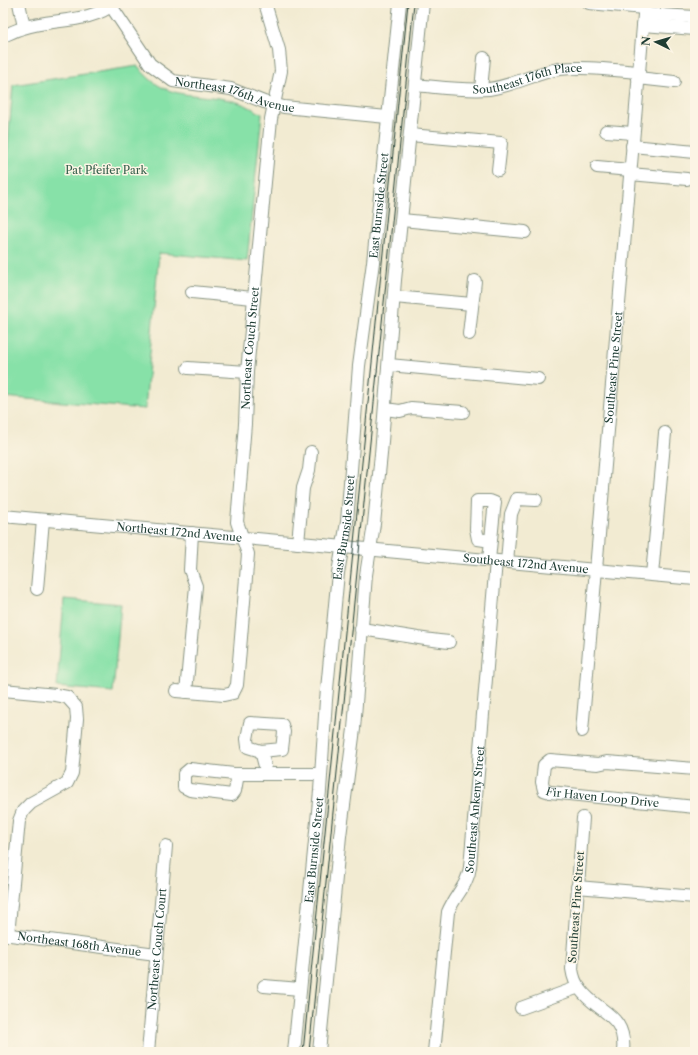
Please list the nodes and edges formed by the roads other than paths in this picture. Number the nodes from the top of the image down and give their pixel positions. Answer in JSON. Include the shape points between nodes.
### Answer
{"nodes":[{"id":1,"x":19,"y":3,"type":"edge"},
{"id":2,"x":265,"y":3,"type":"edge"},
{"id":3,"x":400,"y":3,"type":"edge"},
{"id":4,"x":423,"y":3,"type":"edge"},
{"id":5,"x":589,"y":3,"type":"edge"},
{"id":6,"x":113,"y":5,"type":"edge"},
{"id":7,"x":644,"y":12,"type":"edge"},
{"id":8,"x":695,"y":17,"type":"edge"},
{"id":9,"x":24,"y":27,"type":"junction"},
{"id":10,"x":695,"y":29,"type":"edge"},
{"id":11,"x":3,"y":36,"type":"edge"},
{"id":12,"x":484,"y":58,"type":"dead end"},
{"id":13,"x":639,"y":75,"type":"junction"},
{"id":14,"x":674,"y":82,"type":"dead end"},
{"id":15,"x":415,"y":85,"type":"junction"},
{"id":16,"x":481,"y":89,"type":"junction"},
{"id":17,"x":274,"y":104,"type":"junction"},
{"id":18,"x":387,"y":117,"type":"junction"},
{"id":19,"x":606,"y":131,"type":"dead end"},
{"id":20,"x":634,"y":133,"type":"junction"},
{"id":21,"x":410,"y":134,"type":"junction"},
{"id":22,"x":632,"y":146,"type":"junction"},
{"id":23,"x":695,"y":152,"type":"edge"},
{"id":24,"x":597,"y":167,"type":"dead end"},
{"id":25,"x":498,"y":170,"type":"dead end"},
{"id":26,"x":630,"y":172,"type":"junction"},
{"id":27,"x":687,"y":179,"type":"dead end"},
{"id":28,"x":402,"y":220,"type":"junction"},
{"id":29,"x":525,"y":232,"type":"dead end"},
{"id":30,"x":474,"y":281,"type":"dead end"},
{"id":31,"x":192,"y":292,"type":"dead end"},
{"id":32,"x":394,"y":297,"type":"junction"},
{"id":33,"x":254,"y":298,"type":"junction"},
{"id":34,"x":472,"y":304,"type":"junction"},
{"id":35,"x":469,"y":334,"type":"dead end"},
{"id":36,"x":389,"y":365,"type":"junction"},
{"id":37,"x":188,"y":368,"type":"dead end"},
{"id":38,"x":247,"y":372,"type":"junction"},
{"id":39,"x":538,"y":379,"type":"dead end"},
{"id":40,"x":385,"y":409,"type":"junction"},
{"id":41,"x":463,"y":412,"type":"dead end"},
{"id":42,"x":665,"y":433,"type":"dead end"},
{"id":43,"x":311,"y":452,"type":"dead end"},
{"id":44,"x":536,"y":500,"type":"dead end"},
{"id":45,"x":3,"y":516,"type":"edge"},
{"id":46,"x":43,"y":520,"type":"junction"},
{"id":47,"x":192,"y":533,"type":"junction"},
{"id":48,"x":243,"y":538,"type":"junction"},
{"id":49,"x":491,"y":541,"type":"dead end"},
{"id":50,"x":298,"y":543,"type":"junction"},
{"id":51,"x":342,"y":547,"type":"junction"},
{"id":52,"x":356,"y":548,"type":"joint"},
{"id":53,"x":370,"y":549,"type":"junction"},
{"id":54,"x":497,"y":561,"type":"junction"},
{"id":55,"x":596,"y":570,"type":"junction"},
{"id":56,"x":652,"y":575,"type":"junction"},
{"id":57,"x":695,"y":579,"type":"edge"},
{"id":58,"x":37,"y":589,"type":"dead end"},
{"id":59,"x":361,"y":629,"type":"junction"},
{"id":60,"x":449,"y":642,"type":"dead end"},
{"id":61,"x":3,"y":690,"type":"edge"},
{"id":62,"x":582,"y":731,"type":"dead end"},
{"id":63,"x":261,"y":751,"type":"dead end"},
{"id":64,"x":695,"y":769,"type":"edge"},
{"id":65,"x":238,"y":774,"type":"dead end"},
{"id":66,"x":267,"y":774,"type":"junction"},
{"id":67,"x":321,"y":774,"type":"junction"},
{"id":68,"x":695,"y":807,"type":"edge"},
{"id":69,"x":583,"y":818,"type":"dead end"},
{"id":70,"x":166,"y":846,"type":"dead end"},
{"id":71,"x":576,"y":887,"type":"junction"},
{"id":72,"x":695,"y":897,"type":"edge"},
{"id":73,"x":5,"y":934,"type":"edge"},
{"id":74,"x":156,"y":954,"type":"junction"},
{"id":75,"x":264,"y":986,"type":"dead end"},
{"id":76,"x":300,"y":989,"type":"junction"},
{"id":77,"x":581,"y":990,"type":"junction"},
{"id":78,"x":521,"y":1008,"type":"dead end"},
{"id":79,"x":148,"y":1052,"type":"edge"},
{"id":80,"x":294,"y":1052,"type":"edge"},
{"id":81,"x":319,"y":1052,"type":"edge"},
{"id":82,"x":434,"y":1052,"type":"edge"},
{"id":83,"x":623,"y":1052,"type":"edge"}],
"edges":[{"from":1,"to":9,"type":"street"},
{"from":2,"to":17,"type":"street","name":"Northeast Couch Street","via":[[280,61],[279,85]]},
{"from":3,"to":18,"type":"street","name":"East Burnside Street"},
{"from":4,"to":15,"type":"street"},
{"from":5,"to":7,"type":"street"},
{"from":6,"to":9,"type":"street","name":"Northeast 176th Avenue","via":[[103,11],[73,20]]},
{"from":6,"to":17,"type":"street","name":"Northeast 176th Avenue","via":[[150,64],[165,76],[173,80],[231,89]]},
{"from":7,"to":8,"type":"street"},
{"from":7,"to":10,"type":"street"},
{"from":7,"to":13,"type":"street","name":"Southeast Pine Street"},
{"from":9,"to":11,"type":"street","name":"Northeast 176th Avenue"},
{"from":12,"to":16,"type":"street"},
{"from":13,"to":14,"type":"street","name":"Southeast 176th Place"},
{"from":13,"to":16,"type":"street","name":"Southeast 176th Place","via":[[584,68],[558,70],[504,86]]},
{"from":13,"to":20,"type":"street","name":"Southeast Pine Street"},
{"from":15,"to":16,"type":"street","name":"Southeast 176th Place"},
{"from":15,"to":21,"type":"street"},
{"from":17,"to":18,"type":"street","name":"Northeast 176th Avenue"},
{"from":17,"to":33,"type":"street","name":"Northeast Couch Street"},
{"from":18,"to":51,"type":"street","name":"East Burnside Street"},
{"from":19,"to":20,"type":"street"},
{"from":20,"to":22,"type":"street","name":"Southeast Pine Street"},
{"from":21,"to":25,"type":"street","via":[[501,143]]},
{"from":21,"to":28,"type":"street"},
{"from":22,"to":23,"type":"street"},
{"from":22,"to":26,"type":"street","name":"Southeast Pine Street"},
{"from":24,"to":26,"type":"street"},
{"from":26,"to":27,"type":"street"},
{"from":26,"to":55,"type":"street","name":"Southeast Pine Street"},
{"from":28,"to":29,"type":"street"},
{"from":28,"to":32,"type":"street"},
{"from":30,"to":34,"type":"street"},
{"from":31,"to":33,"type":"street"},
{"from":32,"to":34,"type":"street"},
{"from":32,"to":36,"type":"street"},
{"from":33,"to":38,"type":"street","name":"Northeast Couch Street"},
{"from":34,"to":35,"type":"street"},
{"from":36,"to":39,"type":"street"},
{"from":36,"to":40,"type":"street"},
{"from":37,"to":38,"type":"street"},
{"from":38,"to":48,"type":"street","name":"Northeast Couch Street","via":[[237,522]]},
{"from":40,"to":41,"type":"street"},
{"from":40,"to":53,"type":"street"},
{"from":42,"to":56,"type":"street"},
{"from":43,"to":50,"type":"street","via":[[303,488]]},
{"from":44,"to":54,"type":"street","via":[[517,499]]},
{"from":45,"to":46,"type":"street","name":"Northeast 172nd Avenue"},
{"from":46,"to":47,"type":"street","name":"Northeast 172nd Avenue"},
{"from":46,"to":58,"type":"street"},
{"from":47,"to":48,"type":"street","name":"Northeast 172nd Avenue"},
{"from":47,"to":48,"type":"street","name":"Northeast Couch Street","via":[[190,570],[196,586],[181,691],[224,695],[233,693],[237,685],[248,554]]},
{"from":48,"to":50,"type":"street","name":"Northeast 172nd Avenue"},
{"from":49,"to":54,"type":"street"},
{"from":50,"to":51,"type":"street","name":"Northeast 172nd Avenue"},
{"from":51,"to":52,"type":"street","name":"Northeast 172nd Avenue"},
{"from":51,"to":67,"type":"street","name":"East Burnside Street"},
{"from":52,"to":53,"type":"street","name":"Southeast 172nd Avenue"},
{"from":53,"to":54,"type":"street","name":"Southeast 172nd Avenue"},
{"from":53,"to":59,"type":"street"},
{"from":54,"to":55,"type":"street","name":"Southeast 172nd Avenue"},
{"from":54,"to":82,"type":"street","name":"Southeast Ankeny Street","via":[[469,877],[448,912]]},
{"from":55,"to":56,"type":"street","name":"Southeast 172nd Avenue"},
{"from":55,"to":62,"type":"street","name":"Southeast Pine Street"},
{"from":56,"to":57,"type":"street","name":"Southeast 172nd Avenue"},
{"from":59,"to":60,"type":"street"},
{"from":59,"to":81,"type":"street","via":[[354,729],[340,836]]},
{"from":61,"to":73,"type":"street","via":[[67,697],[76,708],[77,719],[72,773],[67,783],[31,803],[23,811],[19,821]]},
{"from":63,"to":66,"type":"street"},
{"from":64,"to":68,"type":"street","name":"Fir Haven Loop Drive","via":[[550,760],[544,765],[542,782],[544,790],[550,792]]},
{"from":65,"to":66,"type":"street"},
{"from":66,"to":67,"type":"street"},
{"from":67,"to":76,"type":"street","name":"East Burnside Street"},
{"from":69,"to":71,"type":"street","name":"Southeast Pine Street"},
{"from":70,"to":74,"type":"street","name":"Northeast Couch Court"},
{"from":71,"to":72,"type":"street"},
{"from":71,"to":77,"type":"street","name":"Southeast Pine Street","via":[[572,969],[574,980]]},
{"from":73,"to":74,"type":"street","name":"Northeast 168th Avenue"},
{"from":74,"to":79,"type":"street","name":"Northeast Couch Court"},
{"from":75,"to":76,"type":"street"},
{"from":76,"to":80,"type":"street","name":"East Burnside Street"},
{"from":77,"to":78,"type":"street"},
{"from":77,"to":83,"type":"street","via":[[614,1018],[622,1034]]}]}
